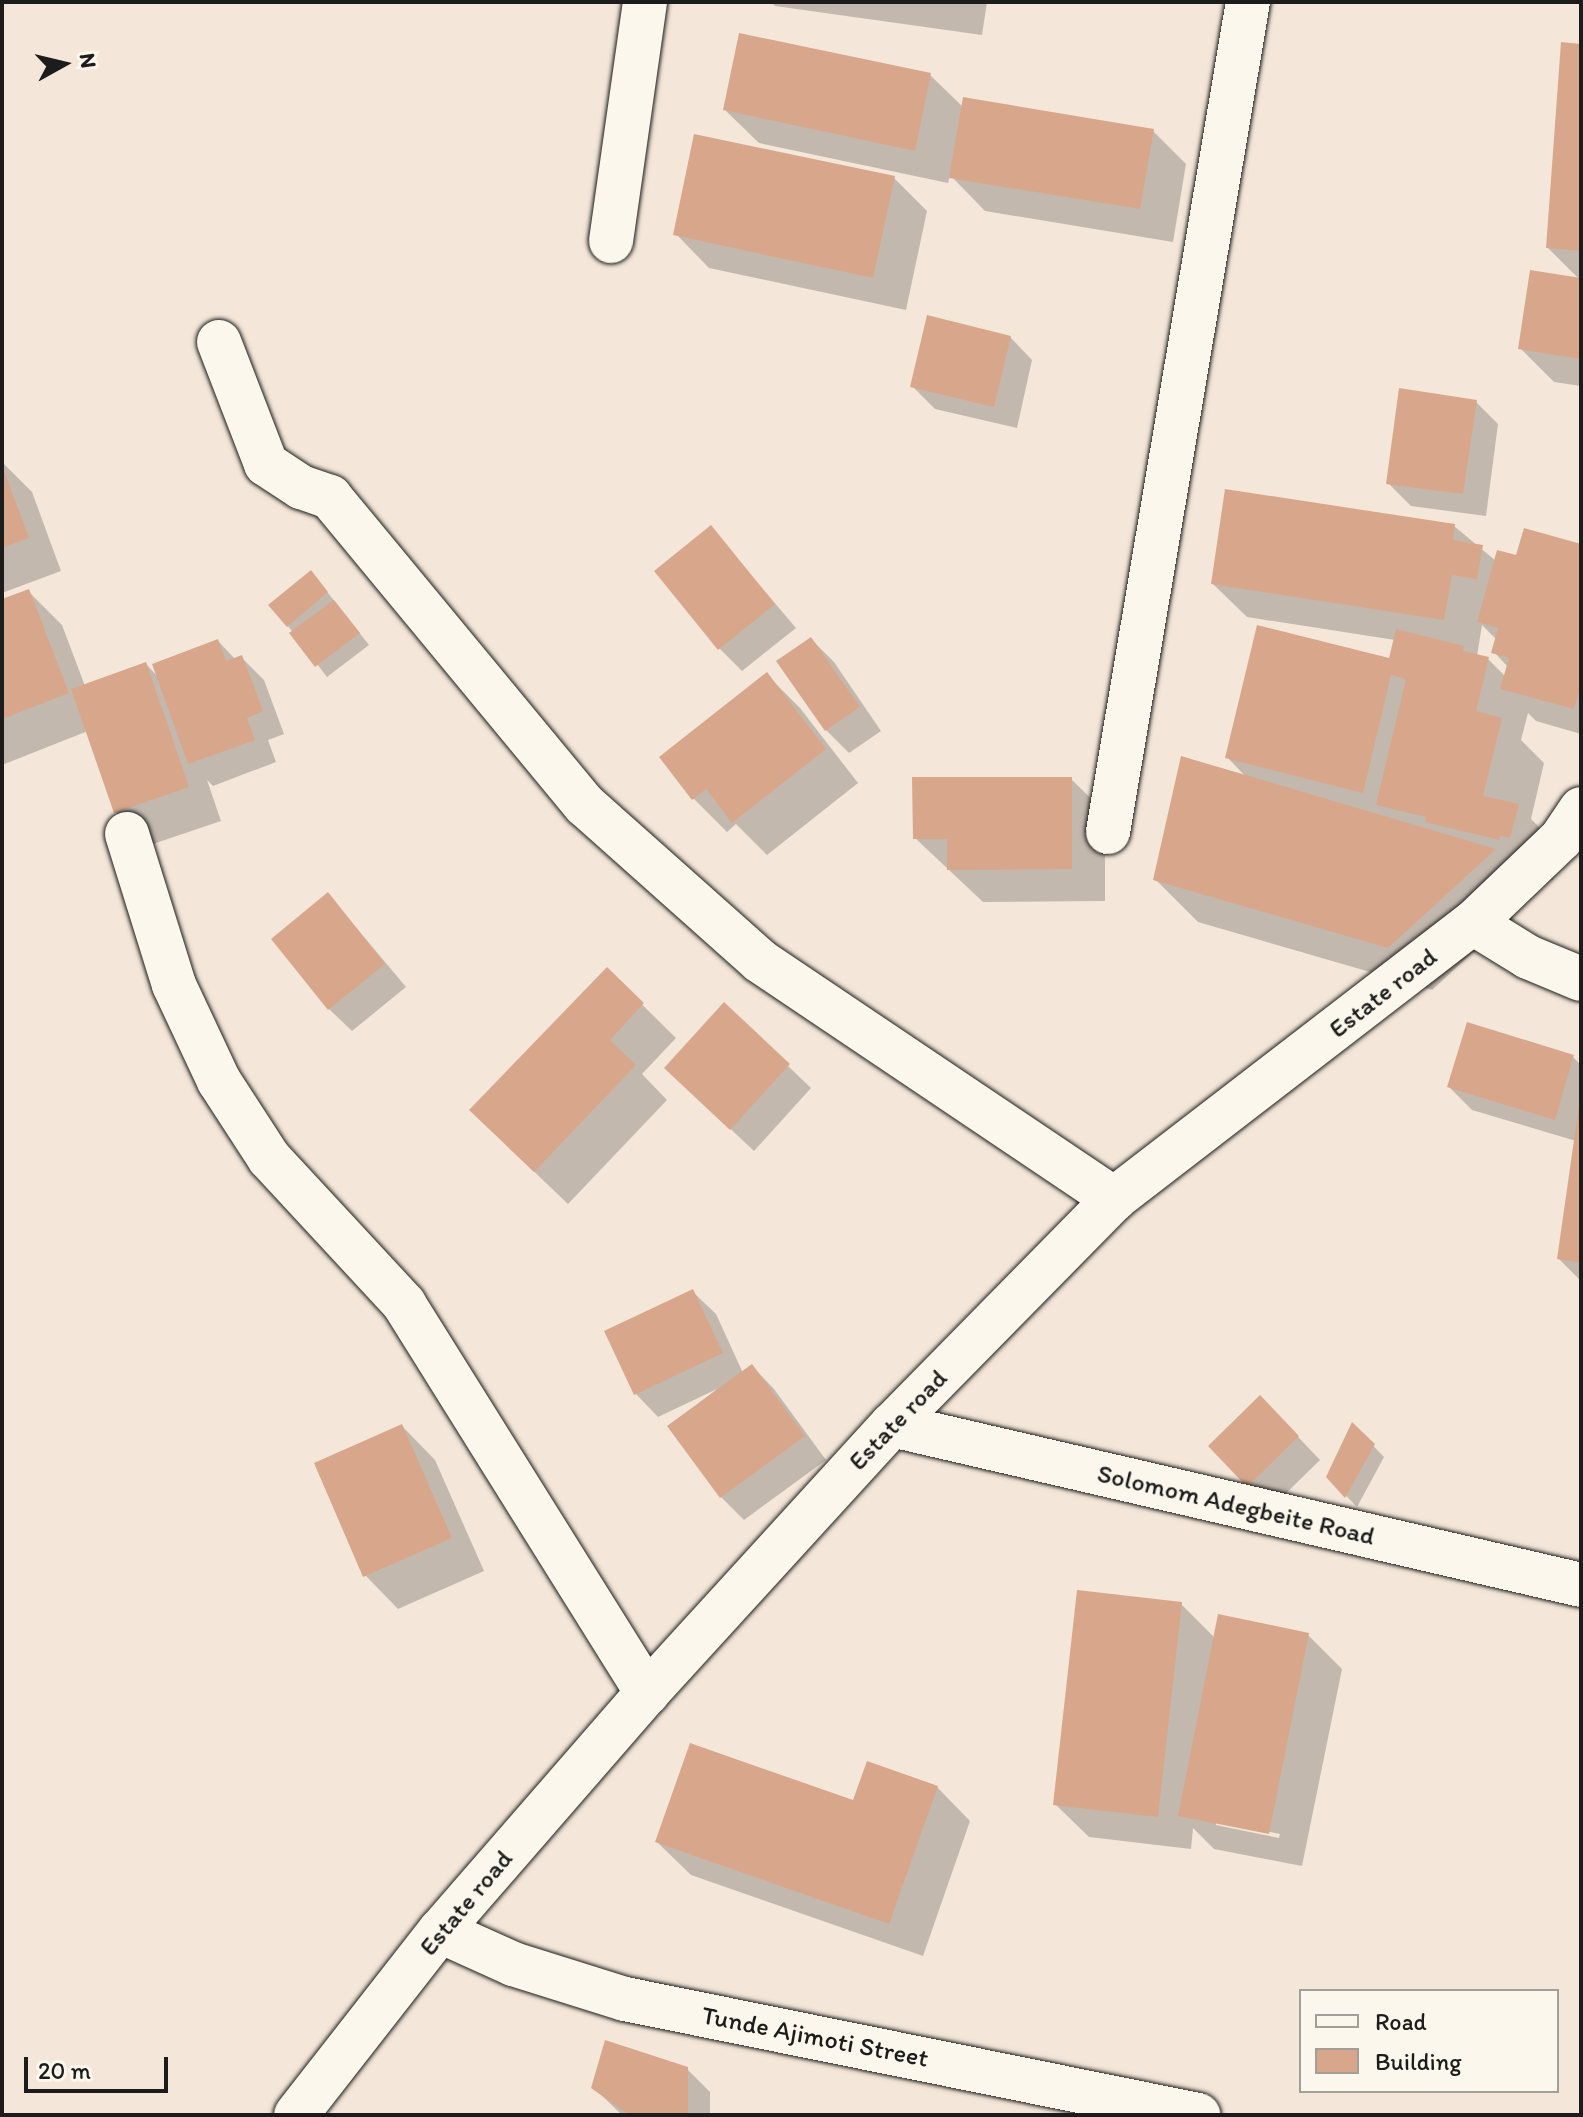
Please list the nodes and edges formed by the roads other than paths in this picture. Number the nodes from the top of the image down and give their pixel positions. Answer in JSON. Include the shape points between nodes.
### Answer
{"nodes":[{"id":1,"x":645,"y":2,"type":"edge"},
{"id":2,"x":1248,"y":2,"type":"edge"},
{"id":3,"x":611,"y":241,"type":"dead end"},
{"id":4,"x":219,"y":342,"type":"dead end"},
{"id":5,"x":1581,"y":809,"type":"edge"},
{"id":6,"x":1108,"y":832,"type":"dead end"},
{"id":7,"x":127,"y":834,"type":"dead end"},
{"id":8,"x":1473,"y":923,"type":"junction"},
{"id":9,"x":1581,"y":979,"type":"edge"},
{"id":10,"x":1114,"y":1199,"type":"junction"},
{"id":11,"x":892,"y":1425,"type":"junction"},
{"id":12,"x":1581,"y":1585,"type":"edge"},
{"id":13,"x":647,"y":1693,"type":"junction"},
{"id":14,"x":440,"y":1931,"type":"junction"},
{"id":15,"x":296,"y":2115,"type":"edge"},
{"id":16,"x":1198,"y":2115,"type":"edge"}],
"edges":[{"from":1,"to":3,"type":"street"},
{"from":2,"to":6,"type":"street"},
{"from":4,"to":10,"type":"street","via":[[266,464],[301,487],[330,497],[585,805],[760,961]]},
{"from":5,"to":8,"type":"street","name":"Estate road","via":[[1561,839]]},
{"from":7,"to":13,"type":"street","via":[[174,985],[219,1081],[269,1158],[404,1304]]},
{"from":8,"to":9,"type":"street","via":[[1528,957]]},
{"from":8,"to":10,"type":"street","name":"Estate road"},
{"from":10,"to":11,"type":"street","name":"Estate road"},
{"from":11,"to":12,"type":"street","name":"Solomom Adegbeite Road"},
{"from":11,"to":13,"type":"street","name":"Estate road"},
{"from":13,"to":14,"type":"street","name":"Estate road"},
{"from":14,"to":15,"type":"street","name":"Estate road"},
{"from":14,"to":16,"type":"street","name":"Tunde Ajimoti Street","via":[[513,1964],[625,1999]]}]}
